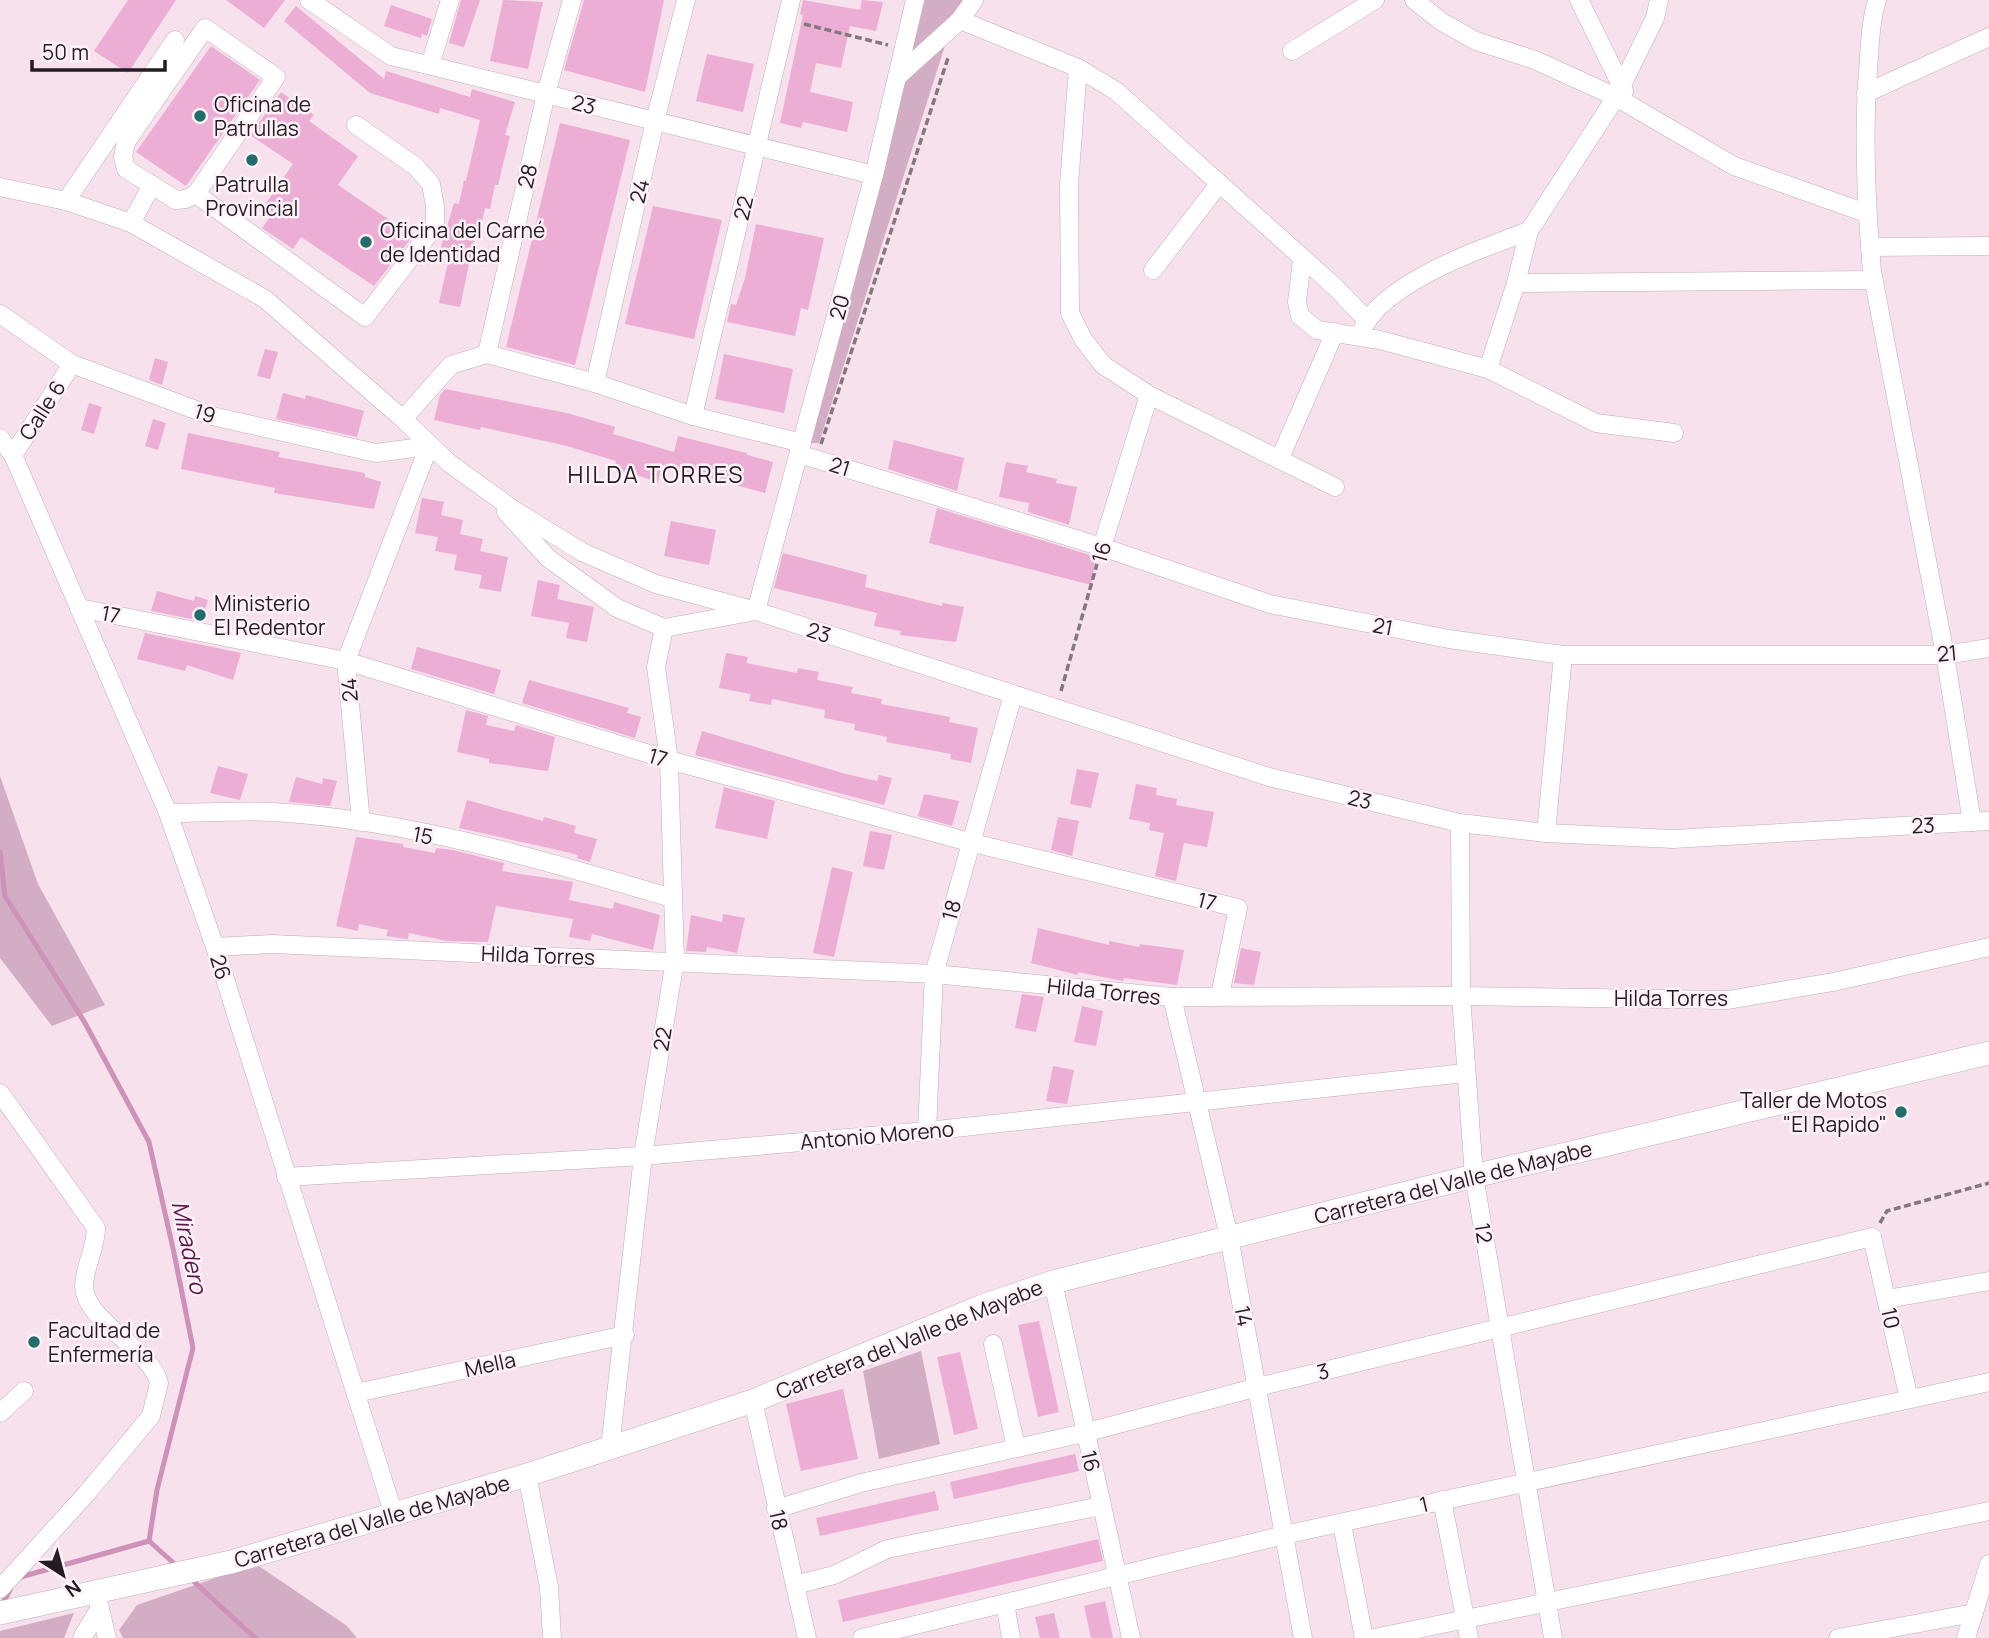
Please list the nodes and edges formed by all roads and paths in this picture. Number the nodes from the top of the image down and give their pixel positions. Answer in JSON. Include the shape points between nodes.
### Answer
{"nodes":[{"id":1,"x":450,"y":0,"type":"edge"},
{"id":2,"x":572,"y":0,"type":"edge"},
{"id":3,"x":686,"y":0,"type":"edge"},
{"id":4,"x":791,"y":0,"type":"edge"},
{"id":5,"x":915,"y":0,"type":"edge"},
{"id":6,"x":974,"y":0,"type":"edge"},
{"id":7,"x":1375,"y":0,"type":"edge"},
{"id":8,"x":1414,"y":0,"type":"edge"},
{"id":9,"x":1579,"y":0,"type":"edge"},
{"id":10,"x":1659,"y":0,"type":"edge"},
{"id":11,"x":1877,"y":0,"type":"edge"},
{"id":12,"x":319,"y":3,"type":"edge"},
{"id":13,"x":787,"y":20,"type":"junction"},
{"id":14,"x":960,"y":20,"type":"junction"},
{"id":15,"x":1989,"y":37,"type":"edge"},
{"id":16,"x":176,"y":40,"type":"dead end"},
{"id":17,"x":903,"y":49,"type":"junction"},
{"id":18,"x":1292,"y":51,"type":"dead end"},
{"id":19,"x":430,"y":65,"type":"junction"},
{"id":20,"x":1079,"y":68,"type":"junction"},
{"id":21,"x":897,"y":76,"type":"junction"},
{"id":22,"x":1618,"y":91,"type":"junction"},
{"id":23,"x":1866,"y":93,"type":"junction"},
{"id":24,"x":546,"y":94,"type":"junction"},
{"id":25,"x":655,"y":121,"type":"junction"},
{"id":26,"x":356,"y":125,"type":"dead end"},
{"id":27,"x":758,"y":146,"type":"junction"},
{"id":28,"x":874,"y":175,"type":"junction"},
{"id":29,"x":1219,"y":184,"type":"junction"},
{"id":30,"x":152,"y":185,"type":"junction"},
{"id":31,"x":0,"y":187,"type":"edge"},
{"id":32,"x":196,"y":194,"type":"junction"},
{"id":33,"x":66,"y":201,"type":"junction"},
{"id":34,"x":1866,"y":213,"type":"junction"},
{"id":35,"x":131,"y":223,"type":"junction"},
{"id":36,"x":1528,"y":231,"type":"junction"},
{"id":37,"x":1989,"y":246,"type":"edge"},
{"id":38,"x":1870,"y":247,"type":"junction"},
{"id":39,"x":1302,"y":260,"type":"junction"},
{"id":40,"x":1153,"y":270,"type":"dead end"},
{"id":41,"x":1874,"y":280,"type":"junction"},
{"id":42,"x":1516,"y":283,"type":"junction"},
{"id":43,"x":0,"y":314,"type":"edge"},
{"id":44,"x":1367,"y":320,"type":"junction"},
{"id":45,"x":1335,"y":332,"type":"junction"},
{"id":46,"x":1359,"y":337,"type":"junction"},
{"id":47,"x":487,"y":354,"type":"junction"},
{"id":48,"x":72,"y":365,"type":"junction"},
{"id":49,"x":1488,"y":369,"type":"junction"},
{"id":50,"x":595,"y":383,"type":"junction"},
{"id":51,"x":1149,"y":395,"type":"junction"},
{"id":52,"x":694,"y":416,"type":"junction"},
{"id":53,"x":403,"y":419,"type":"junction"},
{"id":54,"x":1674,"y":433,"type":"dead end"},
{"id":55,"x":0,"y":438,"type":"edge"},
{"id":56,"x":429,"y":446,"type":"junction"},
{"id":57,"x":806,"y":452,"type":"junction"},
{"id":58,"x":13,"y":455,"type":"junction"},
{"id":59,"x":1280,"y":458,"type":"junction"},
{"id":60,"x":1335,"y":487,"type":"dead end"},
{"id":61,"x":485,"y":489,"type":"junction"},
{"id":62,"x":1102,"y":547,"type":"junction"},
{"id":63,"x":79,"y":608,"type":"junction"},
{"id":64,"x":756,"y":611,"type":"junction"},
{"id":65,"x":664,"y":628,"type":"junction"},
{"id":66,"x":1989,"y":648,"type":"edge"},
{"id":67,"x":1563,"y":655,"type":"junction"},
{"id":68,"x":1945,"y":655,"type":"junction"},
{"id":69,"x":346,"y":661,"type":"junction"},
{"id":70,"x":1013,"y":695,"type":"junction"},
{"id":71,"x":1055,"y":710,"type":"junction"},
{"id":72,"x":669,"y":760,"type":"junction"},
{"id":73,"x":167,"y":813,"type":"junction"},
{"id":74,"x":1981,"y":821,"type":"edge"},
{"id":75,"x":360,"y":822,"type":"junction"},
{"id":76,"x":1460,"y":823,"type":"junction"},
{"id":77,"x":1546,"y":833,"type":"junction"},
{"id":78,"x":969,"y":842,"type":"junction"},
{"id":79,"x":672,"y":898,"type":"junction"},
{"id":80,"x":215,"y":947,"type":"junction"},
{"id":81,"x":1989,"y":947,"type":"edge"},
{"id":82,"x":675,"y":960,"type":"junction"},
{"id":83,"x":934,"y":974,"type":"junction"},
{"id":84,"x":1220,"y":995,"type":"junction"},
{"id":85,"x":1461,"y":996,"type":"junction"},
{"id":86,"x":1172,"y":997,"type":"junction"},
{"id":87,"x":1989,"y":1053,"type":"edge"},
{"id":88,"x":1465,"y":1073,"type":"junction"},
{"id":89,"x":0,"y":1093,"type":"edge"},
{"id":90,"x":1196,"y":1102,"type":"junction"},
{"id":91,"x":927,"y":1131,"type":"junction"},
{"id":92,"x":643,"y":1156,"type":"junction"},
{"id":93,"x":1474,"y":1176,"type":"junction"},
{"id":94,"x":286,"y":1177,"type":"junction"},
{"id":95,"x":1989,"y":1183,"type":"edge"},
{"id":96,"x":1229,"y":1237,"type":"junction"},
{"id":97,"x":1872,"y":1237,"type":"junction"},
{"id":98,"x":1989,"y":1281,"type":"edge"},
{"id":99,"x":1053,"y":1282,"type":"junction"},
{"id":100,"x":1887,"y":1299,"type":"junction"},
{"id":101,"x":1500,"y":1328,"type":"junction"},
{"id":102,"x":625,"y":1335,"type":"junction"},
{"id":103,"x":993,"y":1344,"type":"dead end"},
{"id":104,"x":1989,"y":1382,"type":"edge"},
{"id":105,"x":1258,"y":1387,"type":"junction"},
{"id":106,"x":24,"y":1391,"type":"dead end"},
{"id":107,"x":356,"y":1392,"type":"junction"},
{"id":108,"x":1909,"y":1399,"type":"junction"},
{"id":109,"x":753,"y":1401,"type":"junction"},
{"id":110,"x":0,"y":1413,"type":"edge"},
{"id":111,"x":1084,"y":1433,"type":"junction"},
{"id":112,"x":1016,"y":1447,"type":"junction"},
{"id":113,"x":610,"y":1448,"type":"junction"},
{"id":114,"x":527,"y":1475,"type":"junction"},
{"id":115,"x":1525,"y":1484,"type":"junction"},
{"id":116,"x":1442,"y":1500,"type":"junction"},
{"id":117,"x":1101,"y":1507,"type":"junction"},
{"id":118,"x":776,"y":1508,"type":"junction"},
{"id":119,"x":1989,"y":1511,"type":"edge"},
{"id":120,"x":394,"y":1515,"type":"junction"},
{"id":121,"x":1342,"y":1524,"type":"junction"},
{"id":122,"x":1284,"y":1535,"type":"junction"},
{"id":123,"x":1989,"y":1564,"type":"edge"},
{"id":124,"x":1116,"y":1574,"type":"junction"},
{"id":125,"x":795,"y":1585,"type":"junction"},
{"id":126,"x":0,"y":1588,"type":"edge"},
{"id":127,"x":1985,"y":1591,"type":"edge"},
{"id":128,"x":98,"y":1601,"type":"junction"},
{"id":129,"x":1005,"y":1603,"type":"junction"},
{"id":130,"x":1546,"y":1603,"type":"junction"},
{"id":131,"x":0,"y":1613,"type":"edge"},
{"id":132,"x":1974,"y":1613,"type":"junction"},
{"id":133,"x":1465,"y":1618,"type":"junction"},
{"id":134,"x":82,"y":1638,"type":"edge"},
{"id":135,"x":107,"y":1638,"type":"edge"},
{"id":136,"x":552,"y":1638,"type":"edge"},
{"id":137,"x":807,"y":1638,"type":"edge"},
{"id":138,"x":862,"y":1638,"type":"edge"},
{"id":139,"x":1011,"y":1638,"type":"edge"},
{"id":140,"x":1131,"y":1638,"type":"edge"},
{"id":141,"x":1303,"y":1638,"type":"edge"},
{"id":142,"x":1364,"y":1638,"type":"edge"},
{"id":143,"x":1374,"y":1638,"type":"edge"},
{"id":144,"x":1469,"y":1638,"type":"edge"},
{"id":145,"x":1553,"y":1638,"type":"edge"},
{"id":146,"x":1838,"y":1638,"type":"edge"},
{"id":147,"x":1966,"y":1638,"type":"edge"}],
"edges":[{"from":1,"to":19,"type":"street"},
{"from":2,"to":24,"type":"street","name":"28"},
{"from":3,"to":25,"type":"street","name":"24"},
{"from":4,"to":13,"type":"street","name":"22"},
{"from":5,"to":17,"type":"street","name":"20"},
{"from":6,"to":14,"type":"street"},
{"from":7,"to":18,"type":"street"},
{"from":8,"to":22,"type":"street","via":[[1476,41]]},
{"from":9,"to":22,"type":"street"},
{"from":10,"to":22,"type":"street","via":[[1655,18]]},
{"from":11,"to":23,"type":"street"},
{"from":12,"to":19,"type":"street","name":"23","via":[[391,56]]},
{"from":13,"to":17,"type":"path"},
{"from":13,"to":27,"type":"street","name":"22"},
{"from":14,"to":20,"type":"street"},
{"from":14,"to":21,"type":"street"},
{"from":14,"to":57,"type":"path"},
{"from":15,"to":23,"type":"street"},
{"from":16,"to":33,"type":"street"},
{"from":17,"to":21,"type":"street","name":"20"},
{"from":19,"to":24,"type":"street","name":"23"},
{"from":20,"to":29,"type":"street","via":[[1115,91]]},
{"from":20,"to":51,"type":"street","via":[[1069,186],[1070,313],[1103,365]]},
{"from":21,"to":28,"type":"street","name":"20"},
{"from":22,"to":34,"type":"street","via":[[1632,107],[1734,166]]},
{"from":22,"to":36,"type":"street"},
{"from":23,"to":34,"type":"street"},
{"from":24,"to":25,"type":"street","name":"23"},
{"from":24,"to":47,"type":"street","name":"28"},
{"from":25,"to":27,"type":"street","name":"23"},
{"from":25,"to":50,"type":"street","name":"24"},
{"from":26,"to":32,"type":"street","via":[[415,166],[431,184],[435,205],[435,226],[365,317]]},
{"from":27,"to":28,"type":"street","name":"23"},
{"from":27,"to":52,"type":"street","name":"22"},
{"from":28,"to":57,"type":"street","name":"20"},
{"from":29,"to":39,"type":"street"},
{"from":29,"to":40,"type":"street"},
{"from":30,"to":32,"type":"street","via":[[176,200]]},
{"from":30,"to":32,"type":"street","via":[[126,169],[126,142],[205,28],[276,77]]},
{"from":30,"to":35,"type":"street"},
{"from":31,"to":33,"type":"street","name":"23"},
{"from":33,"to":35,"type":"street","name":"23"},
{"from":34,"to":38,"type":"street"},
{"from":35,"to":53,"type":"street","name":"23","via":[[265,299]]},
{"from":36,"to":42,"type":"street"},
{"from":36,"to":44,"type":"street","via":[[1450,260],[1409,285]]},
{"from":37,"to":38,"type":"street"},
{"from":38,"to":41,"type":"street"},
{"from":39,"to":44,"type":"street"},
{"from":39,"to":45,"type":"street","via":[[1300,316],[1317,330]]},
{"from":41,"to":42,"type":"street"},
{"from":41,"to":68,"type":"street"},
{"from":42,"to":49,"type":"street"},
{"from":43,"to":48,"type":"street","name":"19"},
{"from":44,"to":46,"type":"street"},
{"from":45,"to":46,"type":"street"},
{"from":45,"to":59,"type":"street"},
{"from":46,"to":49,"type":"street"},
{"from":47,"to":50,"type":"street","name":"21"},
{"from":47,"to":53,"type":"street","via":[[451,365]]},
{"from":48,"to":56,"type":"street","name":"19","via":[[225,419],[376,453]]},
{"from":48,"to":58,"type":"street","name":"Calle 6"},
{"from":49,"to":54,"type":"street","via":[[1596,423]]},
{"from":50,"to":52,"type":"street","name":"21"},
{"from":51,"to":59,"type":"street"},
{"from":51,"to":62,"type":"street","name":"16"},
{"from":52,"to":57,"type":"street","name":"21"},
{"from":53,"to":56,"type":"street","name":"23"},
{"from":55,"to":58,"type":"street","name":"26"},
{"from":56,"to":61,"type":"street","name":"23"},
{"from":56,"to":69,"type":"street","name":"24"},
{"from":57,"to":62,"type":"street","name":"21"},
{"from":57,"to":64,"type":"street","name":"20"},
{"from":58,"to":63,"type":"street","name":"26"},
{"from":59,"to":60,"type":"street"},
{"from":61,"to":64,"type":"street","name":"23","via":[[582,552],[656,584]]},
{"from":61,"to":65,"type":"street","name":"23","via":[[548,558],[617,608]]},
{"from":62,"to":67,"type":"street","name":"21","via":[[1270,604],[1449,639]]},
{"from":62,"to":71,"type":"path","name":"16"},
{"from":63,"to":69,"type":"street","name":"17"},
{"from":63,"to":73,"type":"street","name":"26"},
{"from":64,"to":65,"type":"street","name":"23"},
{"from":64,"to":70,"type":"street","name":"23"},
{"from":65,"to":72,"type":"street","name":"22","via":[[656,667]]},
{"from":66,"to":68,"type":"street","name":"21"},
{"from":67,"to":68,"type":"street","name":"21"},
{"from":67,"to":77,"type":"street"},
{"from":68,"to":74,"type":"street"},
{"from":69,"to":72,"type":"street","name":"17"},
{"from":69,"to":75,"type":"street","name":"24"},
{"from":70,"to":71,"type":"street","name":"23"},
{"from":70,"to":78,"type":"street","name":"18"},
{"from":71,"to":76,"type":"street","name":"23","via":[[1269,776]]},
{"from":72,"to":78,"type":"street","name":"17"},
{"from":72,"to":79,"type":"street","name":"22"},
{"from":73,"to":75,"type":"street","name":"15","via":[[274,812]]},
{"from":73,"to":80,"type":"street","name":"26"},
{"from":74,"to":77,"type":"street","name":"23","via":[[1673,839]]},
{"from":75,"to":79,"type":"street","name":"15","via":[[530,856]]},
{"from":76,"to":77,"type":"street","name":"23"},
{"from":76,"to":85,"type":"street","name":"12"},
{"from":78,"to":83,"type":"street","name":"18"},
{"from":78,"to":84,"type":"street","name":"17","via":[[1238,908]]},
{"from":79,"to":82,"type":"street","name":"22"},
{"from":80,"to":82,"type":"street","name":"Hilda Torres","via":[[272,944]]},
{"from":80,"to":94,"type":"street","name":"26"},
{"from":81,"to":85,"type":"street","name":"Hilda Torres","via":[[1728,1000]]},
{"from":82,"to":83,"type":"street","name":"Hilda Torres"},
{"from":82,"to":92,"type":"street","name":"22"},
{"from":83,"to":86,"type":"street","name":"Hilda Torres"},
{"from":83,"to":91,"type":"street","name":"18"},
{"from":84,"to":85,"type":"street","name":"Hilda Torres"},
{"from":84,"to":86,"type":"street","name":"Hilda Torres"},
{"from":85,"to":88,"type":"street","name":"12"},
{"from":86,"to":90,"type":"street","name":"14"},
{"from":87,"to":93,"type":"main road","name":"Carretera del Valle de Mayabe"},
{"from":88,"to":90,"type":"street","name":"Antonio Moreno"},
{"from":88,"to":93,"type":"street","name":"12"},
{"from":89,"to":126,"type":"street","via":[[96,1228],[84,1288],[87,1298],[150,1364],[159,1383],[151,1416]]},
{"from":90,"to":91,"type":"street","name":"Antonio Moreno"},
{"from":90,"to":96,"type":"street","name":"14"},
{"from":91,"to":92,"type":"street","name":"Antonio Moreno"},
{"from":92,"to":94,"type":"street","name":"Antonio Moreno"},
{"from":92,"to":102,"type":"street","name":"22"},
{"from":93,"to":96,"type":"main road","name":"Carretera del Valle de Mayabe"},
{"from":93,"to":101,"type":"street","name":"12"},
{"from":94,"to":107,"type":"street","name":"26"},
{"from":95,"to":97,"type":"path","via":[[1887,1211]]},
{"from":96,"to":99,"type":"main road","name":"Carretera del Valle de Mayabe"},
{"from":96,"to":105,"type":"street","name":"14"},
{"from":97,"to":100,"type":"street","name":"10"},
{"from":97,"to":101,"type":"street","name":"3"},
{"from":98,"to":100,"type":"street"},
{"from":99,"to":109,"type":"main road","name":"Carretera del Valle de Mayabe","via":[[982,1306]]},
{"from":99,"to":111,"type":"street","name":"16"},
{"from":100,"to":108,"type":"street","name":"10"},
{"from":101,"to":105,"type":"street","name":"3"},
{"from":101,"to":115,"type":"street","name":"12"},
{"from":102,"to":107,"type":"street","name":"Mella"},
{"from":102,"to":113,"type":"street","name":"22"},
{"from":103,"to":112,"type":"street"},
{"from":104,"to":108,"type":"street","name":"1"},
{"from":105,"to":111,"type":"street","name":"3"},
{"from":105,"to":122,"type":"street","name":"14"},
{"from":106,"to":110,"type":"street"},
{"from":107,"to":120,"type":"street","name":"26"},
{"from":108,"to":115,"type":"street","name":"1"},
{"from":109,"to":113,"type":"main road","name":"Carretera del Valle de Mayabe"},
{"from":109,"to":118,"type":"street","name":"18"},
{"from":111,"to":112,"type":"street","name":"3"},
{"from":111,"to":117,"type":"street","name":"16"},
{"from":112,"to":118,"type":"street","name":"3"},
{"from":113,"to":114,"type":"main road","name":"Carretera del Valle de Mayabe"},
{"from":114,"to":120,"type":"main road","name":"Carretera del Valle de Mayabe"},
{"from":114,"to":136,"type":"street","via":[[549,1587]]},
{"from":115,"to":116,"type":"street","name":"1"},
{"from":115,"to":130,"type":"street","name":"12"},
{"from":116,"to":121,"type":"street","name":"1"},
{"from":116,"to":133,"type":"street"},
{"from":117,"to":124,"type":"street","name":"16"},
{"from":117,"to":125,"type":"street","via":[[887,1549],[834,1575]]},
{"from":118,"to":125,"type":"street","name":"18"},
{"from":119,"to":130,"type":"street"},
{"from":120,"to":128,"type":"main road","name":"Carretera del Valle de Mayabe","via":[[164,1578]]},
{"from":121,"to":122,"type":"street","name":"1"},
{"from":121,"to":142,"type":"street"},
{"from":122,"to":124,"type":"street","name":"1"},
{"from":122,"to":141,"type":"street","name":"14"},
{"from":123,"to":127,"type":"street"},
{"from":124,"to":129,"type":"street","name":"1"},
{"from":124,"to":140,"type":"street","name":"16"},
{"from":125,"to":137,"type":"street","name":"18"},
{"from":127,"to":132,"type":"street"},
{"from":128,"to":131,"type":"main road","name":"Carretera del Valle de Mayabe","via":[[38,1604]]},
{"from":128,"to":134,"type":"street"},
{"from":128,"to":135,"type":"street"},
{"from":129,"to":138,"type":"street","name":"1"},
{"from":129,"to":139,"type":"street"},
{"from":130,"to":133,"type":"street"},
{"from":130,"to":145,"type":"street","name":"12"},
{"from":132,"to":146,"type":"street"},
{"from":132,"to":147,"type":"street"},
{"from":133,"to":143,"type":"street"},
{"from":133,"to":144,"type":"street"}]}
